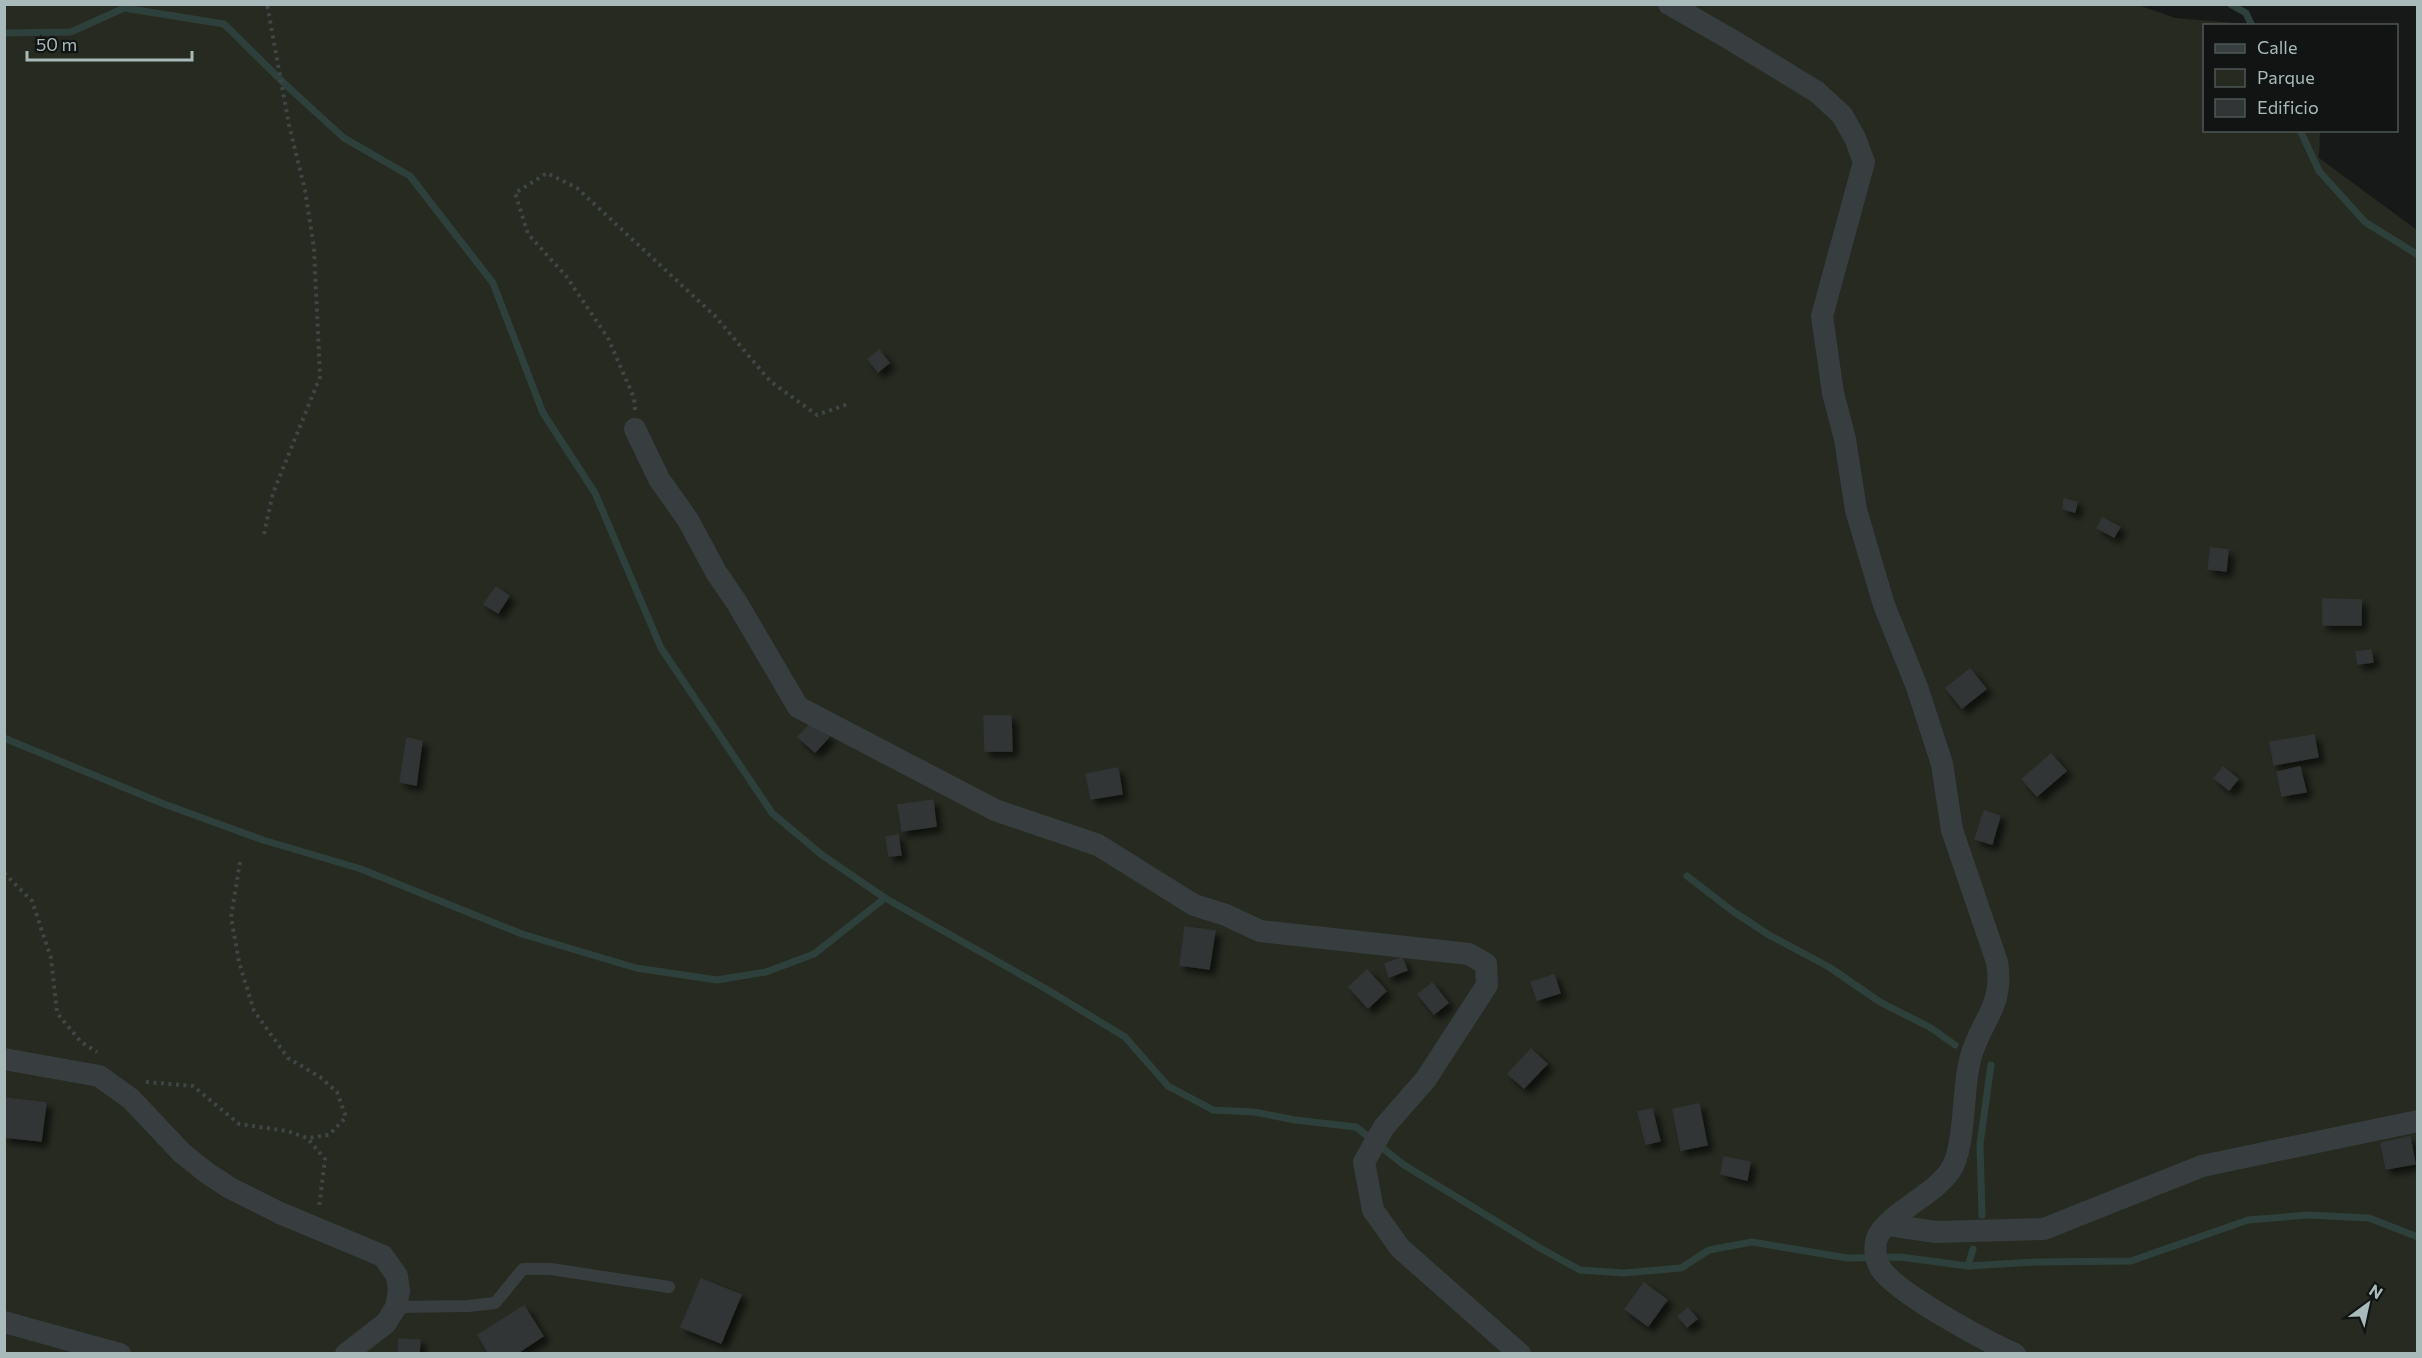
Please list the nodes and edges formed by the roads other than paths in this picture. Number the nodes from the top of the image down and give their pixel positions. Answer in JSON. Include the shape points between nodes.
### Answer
{"nodes":[{"id":1,"x":1669,"y":4,"type":"edge"},
{"id":2,"x":635,"y":429,"type":"road end"},
{"id":3,"x":4,"y":1059,"type":"edge"},
{"id":4,"x":2418,"y":1121,"type":"edge"},
{"id":5,"x":1888,"y":1225,"type":"junction"},
{"id":6,"x":669,"y":1287,"type":"dead end"},
{"id":7,"x":396,"y":1307,"type":"junction"},
{"id":8,"x":4,"y":1322,"type":"edge"},
{"id":9,"x":120,"y":1353,"type":"edge"},
{"id":10,"x":346,"y":1353,"type":"edge"},
{"id":11,"x":1520,"y":1353,"type":"edge"},
{"id":12,"x":2014,"y":1353,"type":"edge"}],
"edges":[{"from":1,"to":5,"type":"street","via":[[1817,92],[1842,115],[1864,162],[1822,316],[1833,393],[1856,510],[1884,605],[1942,764],[1952,830],[2001,981],[1970,1059],[1959,1154],[1945,1177]]},
{"from":2,"to":11,"type":"street","via":[[659,479],[688,520],[798,707],[995,810],[1098,845],[1194,905],[1260,931],[1469,954],[1486,964],[1487,985],[1426,1079],[1384,1127],[1364,1162],[1373,1210],[1400,1248]]},
{"from":3,"to":7,"type":"street","via":[[99,1076],[131,1100],[196,1165],[230,1188],[316,1230],[383,1256],[397,1276]]},
{"from":4,"to":5,"type":"street","via":[[2202,1166],[2044,1229],[1936,1232]]},
{"from":5,"to":12,"type":"street","via":[[1875,1245],[1876,1259],[1893,1283]]},
{"from":6,"to":7,"type":"lane","via":[[551,1269],[523,1269],[495,1303]]},
{"from":7,"to":10,"type":"street","via":[[386,1323]]},
{"from":8,"to":9,"type":"street"}]}
